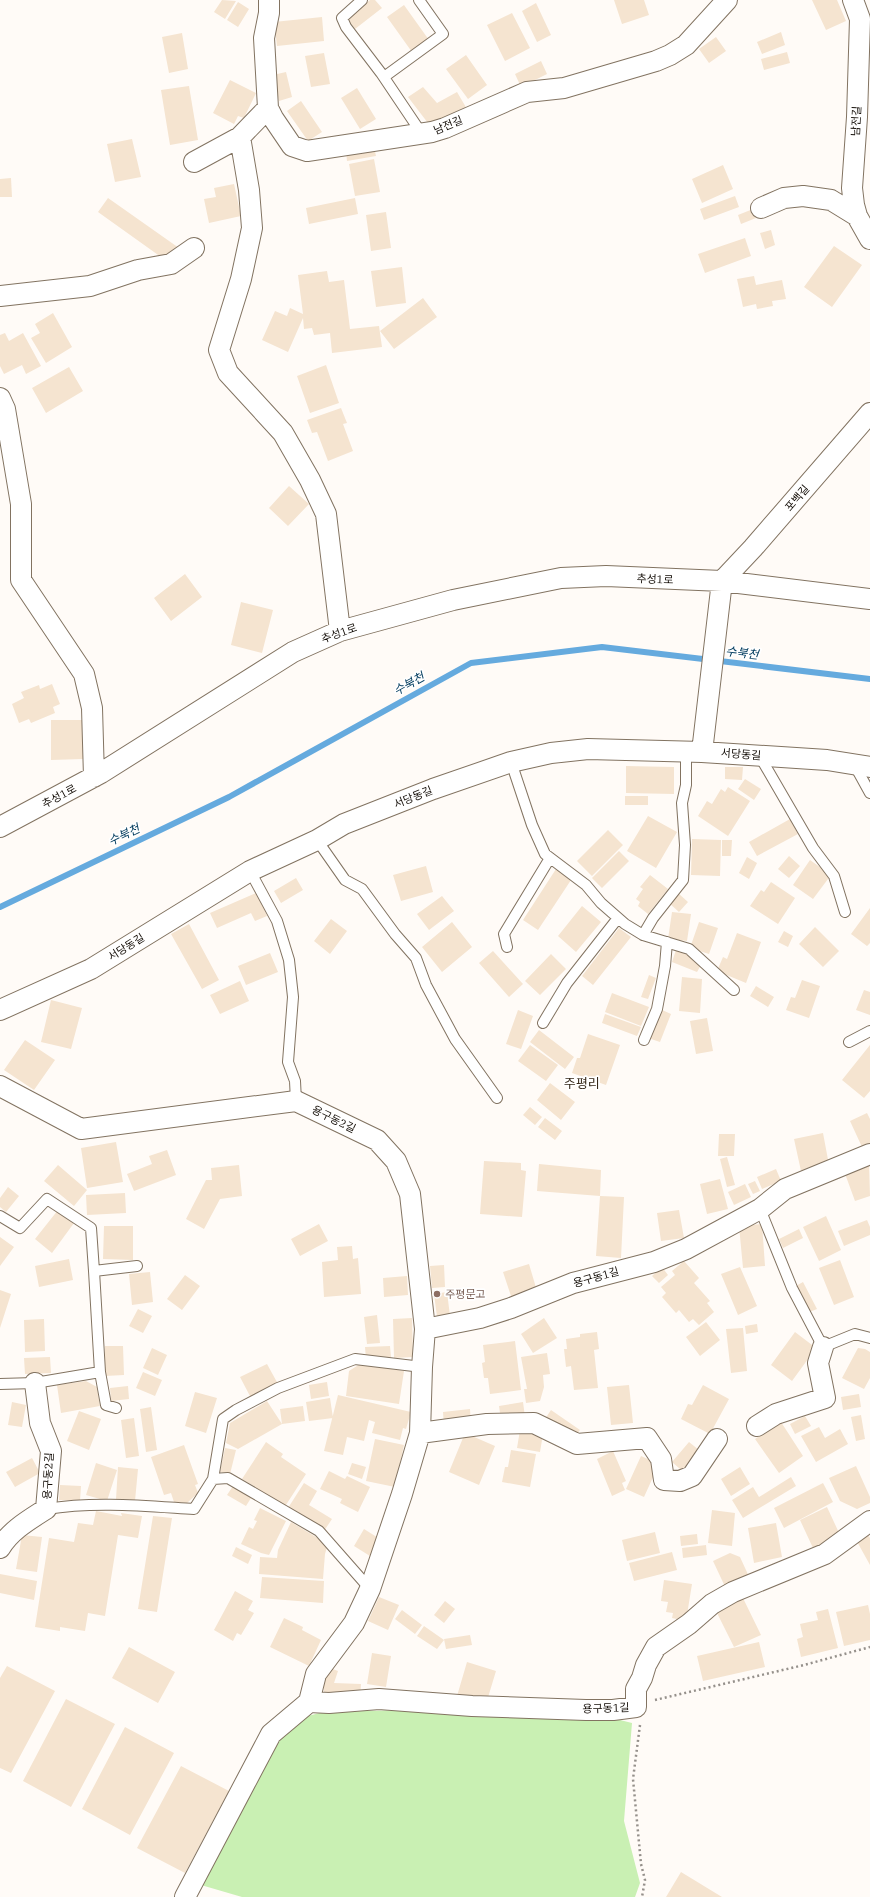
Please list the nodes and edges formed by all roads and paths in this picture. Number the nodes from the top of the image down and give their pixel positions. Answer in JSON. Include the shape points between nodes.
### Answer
{"nodes":[{"id":1,"x":269,"y":0,"type":"edge"},
{"id":2,"x":362,"y":0,"type":"edge"},
{"id":3,"x":419,"y":0,"type":"edge"},
{"id":4,"x":727,"y":0,"type":"edge"},
{"id":5,"x":853,"y":0,"type":"edge"},
{"id":6,"x":384,"y":77,"type":"junction"},
{"id":7,"x":268,"y":108,"type":"junction"},
{"id":8,"x":422,"y":134,"type":"junction"},
{"id":9,"x":240,"y":137,"type":"junction"},
{"id":10,"x":194,"y":162,"type":"dead end"},
{"id":11,"x":761,"y":208,"type":"dead end"},
{"id":12,"x":858,"y":216,"type":"junction"},
{"id":13,"x":870,"y":239,"type":"edge"},
{"id":14,"x":194,"y":248,"type":"dead end"},
{"id":15,"x":0,"y":296,"type":"edge"},
{"id":16,"x":0,"y":398,"type":"edge"},
{"id":17,"x":870,"y":413,"type":"edge"},
{"id":18,"x":722,"y":589,"type":"junction"},
{"id":19,"x":870,"y":599,"type":"edge"},
{"id":20,"x":340,"y":631,"type":"junction"},
{"id":21,"x":694,"y":751,"type":"junction"},
{"id":22,"x":759,"y":755,"type":"junction"},
{"id":23,"x":511,"y":762,"type":"junction"},
{"id":24,"x":862,"y":765,"type":"edge"},
{"id":25,"x":94,"y":777,"type":"junction"},
{"id":26,"x":870,"y":793,"type":"edge"},
{"id":27,"x":0,"y":827,"type":"edge"},
{"id":28,"x":317,"y":840,"type":"junction"},
{"id":29,"x":550,"y":858,"type":"junction"},
{"id":30,"x":250,"y":871,"type":"junction"},
{"id":31,"x":845,"y":912,"type":"dead end"},
{"id":32,"x":618,"y":918,"type":"junction"},
{"id":33,"x":643,"y":934,"type":"junction"},
{"id":34,"x":667,"y":942,"type":"junction"},
{"id":35,"x":507,"y":947,"type":"dead end"},
{"id":36,"x":734,"y":990,"type":"dead end"},
{"id":37,"x":0,"y":1010,"type":"edge"},
{"id":38,"x":543,"y":1023,"type":"dead end"},
{"id":39,"x":870,"y":1031,"type":"edge"},
{"id":40,"x":644,"y":1040,"type":"dead end"},
{"id":41,"x":849,"y":1042,"type":"dead end"},
{"id":42,"x":0,"y":1086,"type":"edge"},
{"id":43,"x":496,"y":1098,"type":"dead end"},
{"id":44,"x":296,"y":1101,"type":"junction"},
{"id":45,"x":870,"y":1154,"type":"edge"},
{"id":46,"x":760,"y":1209,"type":"junction"},
{"id":47,"x":0,"y":1216,"type":"edge"},
{"id":48,"x":136,"y":1266,"type":"dead end"},
{"id":49,"x":94,"y":1271,"type":"junction"},
{"id":50,"x":425,"y":1329,"type":"junction"},
{"id":51,"x":870,"y":1338,"type":"edge"},
{"id":52,"x":824,"y":1347,"type":"junction"},
{"id":53,"x":422,"y":1367,"type":"junction"},
{"id":54,"x":100,"y":1372,"type":"junction"},
{"id":55,"x":35,"y":1383,"type":"junction"},
{"id":56,"x":0,"y":1384,"type":"edge"},
{"id":57,"x":116,"y":1408,"type":"dead end"},
{"id":58,"x":757,"y":1426,"type":"dead end"},
{"id":59,"x":420,"y":1433,"type":"junction"},
{"id":60,"x":718,"y":1439,"type":"dead end"},
{"id":61,"x":213,"y":1480,"type":"junction"},
{"id":62,"x":46,"y":1509,"type":"junction"},
{"id":63,"x":870,"y":1521,"type":"edge"},
{"id":64,"x":0,"y":1548,"type":"edge"},
{"id":65,"x":370,"y":1589,"type":"junction"},
{"id":66,"x":870,"y":1647,"type":"edge"},
{"id":67,"x":309,"y":1702,"type":"junction"},
{"id":68,"x":636,"y":1707,"type":"junction"},
{"id":69,"x":185,"y":1897,"type":"edge"},
{"id":70,"x":642,"y":1897,"type":"edge"}],
"edges":[{"from":1,"to":7,"type":"street","name":"남전길","via":[[264,38]]},
{"from":2,"to":6,"type":"lane","via":[[342,18]]},
{"from":3,"to":6,"type":"lane","via":[[442,34]]},
{"from":4,"to":8,"type":"street","name":"남전길","via":[[686,45],[670,55],[564,88],[527,92],[445,128]]},
{"from":5,"to":12,"type":"street","name":"남전길","via":[[860,19],[852,188]]},
{"from":6,"to":8,"type":"lane"},
{"from":7,"to":8,"type":"street","name":"남전길","via":[[292,146],[307,151]]},
{"from":7,"to":9,"type":"street"},
{"from":9,"to":10,"type":"street"},
{"from":9,"to":20,"type":"street","via":[[250,190],[252,228],[241,279],[219,350],[228,373],[283,433],[326,514]]},
{"from":11,"to":12,"type":"street","via":[[784,198],[803,196],[831,200]]},
{"from":12,"to":13,"type":"street","name":"남전길"},
{"from":14,"to":15,"type":"street","via":[[171,264],[138,270],[90,286]]},
{"from":16,"to":25,"type":"street","via":[[5,409],[21,504],[21,580],[84,674],[92,708]]},
{"from":17,"to":18,"type":"street","name":"포백길","via":[[754,548],[737,563]]},
{"from":18,"to":19,"type":"street"},
{"from":18,"to":20,"type":"street","name":"추성1로","via":[[606,576],[561,578],[453,600]]},
{"from":18,"to":21,"type":"street"},
{"from":20,"to":25,"type":"street","name":"추성1로","via":[[293,652]]},
{"from":21,"to":22,"type":"street","name":"서당동길"},
{"from":21,"to":23,"type":"street","name":"서당동길","via":[[588,749],[551,753]]},
{"from":21,"to":33,"type":"lane","via":[[682,803],[685,845],[683,880]]},
{"from":22,"to":24,"type":"street","name":"서당동길"},
{"from":22,"to":31,"type":"lane","via":[[812,848],[834,876]]},
{"from":23,"to":28,"type":"street","name":"서당동길","via":[[344,824]]},
{"from":23,"to":29,"type":"lane","via":[[532,825],[545,854]]},
{"from":24,"to":26,"type":"lane"},
{"from":25,"to":27,"type":"street","name":"추성1로"},
{"from":28,"to":30,"type":"street","name":"서당동길"},
{"from":28,"to":43,"type":"lane","via":[[345,880],[362,890],[416,958],[426,985],[455,1039]]},
{"from":29,"to":32,"type":"lane","via":[[586,885]]},
{"from":29,"to":35,"type":"lane","via":[[504,934]]},
{"from":30,"to":37,"type":"street","name":"서당동길","via":[[90,969]]},
{"from":30,"to":44,"type":"lane","via":[[277,921],[288,960],[293,998],[288,1062],[295,1081]]},
{"from":32,"to":33,"type":"lane"},
{"from":32,"to":38,"type":"lane","via":[[567,983]]},
{"from":33,"to":34,"type":"lane"},
{"from":34,"to":36,"type":"lane","via":[[689,949]]},
{"from":34,"to":40,"type":"lane","via":[[657,1009]]},
{"from":39,"to":41,"type":"lane"},
{"from":42,"to":44,"type":"street","via":[[81,1129]]},
{"from":44,"to":50,"type":"street","name":"용구동2길","via":[[377,1140],[396,1161],[410,1194]]},
{"from":45,"to":46,"type":"street","name":"용구동1길","via":[[785,1189]]},
{"from":46,"to":50,"type":"street","name":"용구동1길","via":[[686,1249],[654,1262],[573,1283],[480,1318]]},
{"from":46,"to":52,"type":"lane","via":[[792,1288]]},
{"from":47,"to":49,"type":"lane","via":[[20,1228],[47,1199],[91,1228]]},
{"from":48,"to":49,"type":"lane"},
{"from":49,"to":54,"type":"lane"},
{"from":50,"to":53,"type":"street","name":"용구동2길"},
{"from":51,"to":52,"type":"lane","via":[[855,1334]]},
{"from":52,"to":58,"type":"street","via":[[818,1363],[825,1398],[776,1414]]},
{"from":53,"to":59,"type":"street","name":"용구동2길"},
{"from":53,"to":61,"type":"lane","via":[[355,1359],[278,1388],[236,1410],[223,1419]]},
{"from":54,"to":55,"type":"lane"},
{"from":54,"to":57,"type":"lane","via":[[106,1405]]},
{"from":55,"to":56,"type":"lane"},
{"from":55,"to":62,"type":"street","name":"용구동2길","via":[[40,1423],[51,1451]]},
{"from":59,"to":60,"type":"street","via":[[487,1424],[534,1423],[577,1444],[647,1438],[661,1459],[664,1480],[680,1481],[692,1476]]},
{"from":59,"to":65,"type":"street","name":"용구동2길"},
{"from":61,"to":62,"type":"lane","via":[[194,1509],[120,1505],[63,1506]]},
{"from":61,"to":65,"type":"lane","via":[[228,1478],[319,1531]]},
{"from":62,"to":64,"type":"street","name":"용구동2길","via":[[6,1538]]},
{"from":63,"to":68,"type":"street","name":"용구동1길","via":[[825,1554],[732,1592],[712,1604],[656,1647],[636,1689]]},
{"from":65,"to":67,"type":"street","name":"용구동2길","via":[[354,1623],[316,1674]]},
{"from":66,"to":68,"type":"path","via":[[660,1698]]},
{"from":67,"to":68,"type":"street","name":"용구동1길","via":[[379,1699],[472,1706],[613,1710]]},
{"from":67,"to":69,"type":"street","via":[[271,1734]]},
{"from":68,"to":70,"type":"path","via":[[636,1716],[641,1728],[633,1779],[640,1864],[645,1880]]}]}
